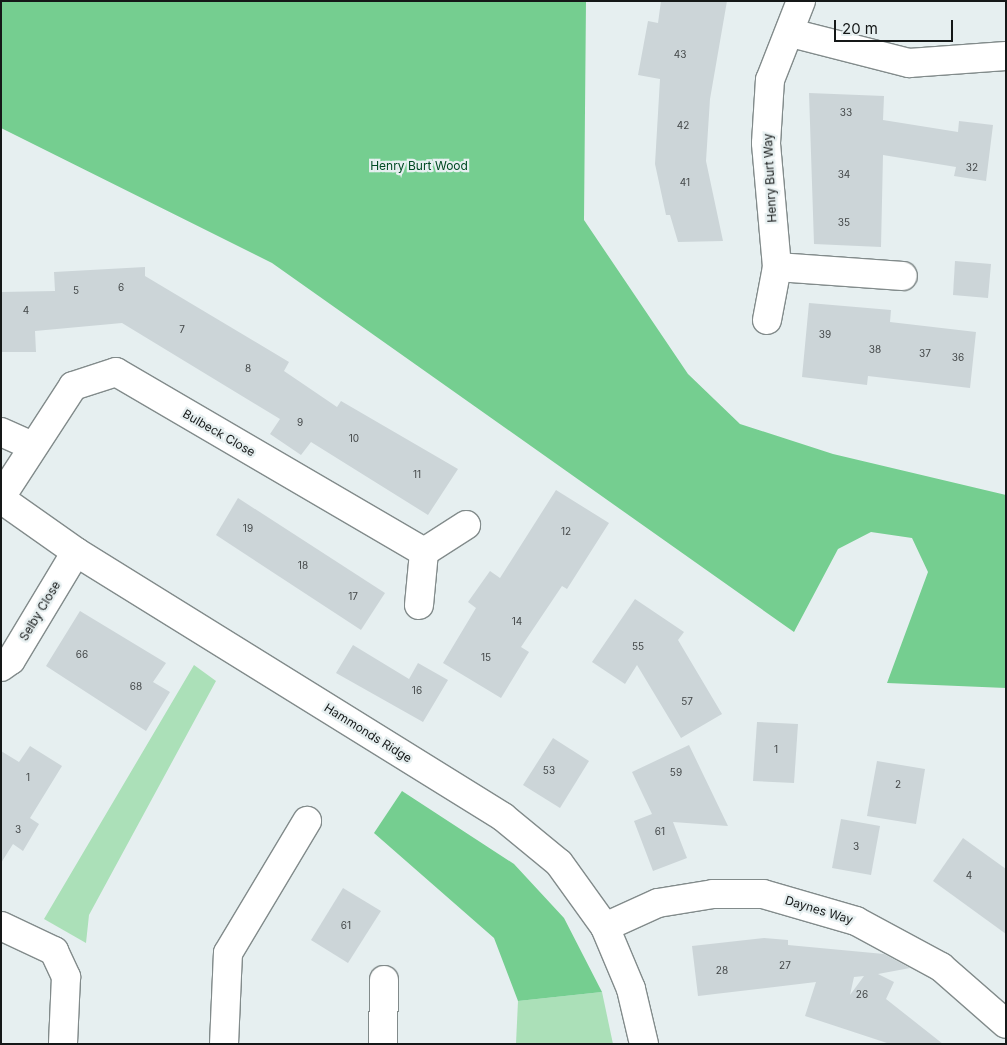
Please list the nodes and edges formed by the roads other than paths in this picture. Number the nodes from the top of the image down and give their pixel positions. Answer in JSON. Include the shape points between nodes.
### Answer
{"nodes":[{"id":1,"x":801,"y":1,"type":"edge"},
{"id":2,"x":791,"y":33,"type":"junction"},
{"id":3,"x":1006,"y":56,"type":"edge"},
{"id":4,"x":777,"y":267,"type":"junction"},
{"id":5,"x":903,"y":276,"type":"dead end"},
{"id":6,"x":767,"y":320,"type":"dead end"},
{"id":7,"x":1,"y":432,"type":"edge"},
{"id":8,"x":33,"y":446,"type":"junction"},
{"id":9,"x":1,"y":498,"type":"edge"},
{"id":10,"x":466,"y":525,"type":"dead end"},
{"id":11,"x":76,"y":552,"type":"junction"},
{"id":12,"x":424,"y":552,"type":"junction"},
{"id":13,"x":419,"y":605,"type":"dead end"},
{"id":14,"x":1,"y":667,"type":"edge"},
{"id":15,"x":307,"y":821,"type":"dead end"},
{"id":16,"x":1,"y":926,"type":"edge"},
{"id":17,"x":606,"y":927,"type":"junction"},
{"id":18,"x":384,"y":980,"type":"dead end"},
{"id":19,"x":1006,"y":1024,"type":"edge"},
{"id":20,"x":63,"y":1044,"type":"edge"},
{"id":21,"x":224,"y":1044,"type":"edge"},
{"id":22,"x":383,"y":1044,"type":"edge"},
{"id":23,"x":644,"y":1044,"type":"edge"}],
"edges":[{"from":1,"to":2,"type":"street","name":"Henry Burt Way"},
{"from":2,"to":3,"type":"street","via":[[909,63]]},
{"from":2,"to":4,"type":"street","name":"Henry Burt Way","via":[[770,80],[766,142]]},
{"from":4,"to":5,"type":"street"},
{"from":4,"to":6,"type":"street","name":"Henry Burt Way"},
{"from":7,"to":8,"type":"street"},
{"from":8,"to":9,"type":"street","name":"Bulbeck Close"},
{"from":8,"to":12,"type":"street","name":"Bulbeck Close","via":[[73,386],[116,372]]},
{"from":9,"to":11,"type":"street","name":"Hammonds Ridge"},
{"from":10,"to":12,"type":"street"},
{"from":11,"to":14,"type":"street","name":"Selby Close","via":[[11,660]]},
{"from":11,"to":17,"type":"street","name":"Hammonds Ridge","via":[[503,816],[559,863]]},
{"from":12,"to":13,"type":"street"},
{"from":15,"to":21,"type":"street","via":[[228,953]]},
{"from":16,"to":20,"type":"street","via":[[54,951],[66,978]]},
{"from":17,"to":19,"type":"street","name":"Daynes Way","via":[[658,903],[713,894],[763,894],[856,921],[941,967]]},
{"from":17,"to":23,"type":"street","name":"Hammonds Ridge","via":[[631,989]]},
{"from":18,"to":22,"type":"street"}]}
